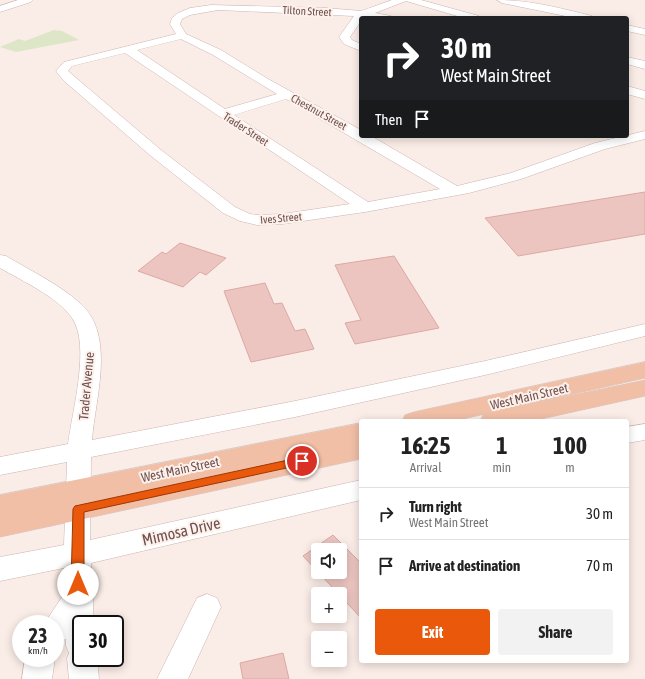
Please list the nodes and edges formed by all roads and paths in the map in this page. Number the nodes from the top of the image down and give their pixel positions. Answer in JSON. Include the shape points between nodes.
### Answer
{"nodes":[{"id":1,"x":28,"y":0,"type":"edge"},
{"id":2,"x":322,"y":0,"type":"edge"},
{"id":3,"x":401,"y":0,"type":"edge"},
{"id":4,"x":410,"y":0,"type":"edge"},
{"id":5,"x":502,"y":0,"type":"edge"},
{"id":6,"x":0,"y":9,"type":"edge"},
{"id":7,"x":282,"y":10,"type":"junction"},
{"id":8,"x":361,"y":14,"type":"junction"},
{"id":9,"x":374,"y":16,"type":"edge"},
{"id":10,"x":468,"y":16,"type":"edge"},
{"id":11,"x":580,"y":16,"type":"edge"},
{"id":12,"x":359,"y":17,"type":"edge"},
{"id":13,"x":629,"y":28,"type":"edge"},
{"id":14,"x":645,"y":32,"type":"edge"},
{"id":15,"x":182,"y":36,"type":"junction"},
{"id":16,"x":359,"y":47,"type":"edge"},
{"id":17,"x":127,"y":49,"type":"junction"},
{"id":18,"x":629,"y":61,"type":"edge"},
{"id":19,"x":645,"y":65,"type":"edge"},
{"id":20,"x":629,"y":91,"type":"edge"},
{"id":21,"x":287,"y":95,"type":"junction"},
{"id":22,"x":645,"y":95,"type":"edge"},
{"id":23,"x":223,"y":114,"type":"junction"},
{"id":24,"x":359,"y":135,"type":"edge"},
{"id":25,"x":645,"y":135,"type":"edge"},
{"id":26,"x":364,"y":138,"type":"edge"},
{"id":27,"x":455,"y":191,"type":"junction"},
{"id":28,"x":365,"y":207,"type":"junction"},
{"id":29,"x":0,"y":260,"type":"edge"},
{"id":30,"x":645,"y":330,"type":"edge"},
{"id":31,"x":645,"y":370,"type":"edge"},
{"id":32,"x":645,"y":388,"type":"edge"},
{"id":33,"x":423,"y":419,"type":"edge"},
{"id":34,"x":501,"y":419,"type":"edge"},
{"id":35,"x":359,"y":432,"type":"edge"},
{"id":36,"x":645,"y":432,"type":"edge"},
{"id":37,"x":629,"y":435,"type":"edge"},
{"id":38,"x":359,"y":449,"type":"edge"},
{"id":39,"x":80,"y":450,"type":"junction"},
{"id":40,"x":0,"y":466,"type":"edge"},
{"id":41,"x":359,"y":490,"type":"edge"},
{"id":42,"x":79,"y":499,"type":"junction"},
{"id":43,"x":0,"y":506,"type":"edge"},
{"id":44,"x":0,"y":526,"type":"edge"},
{"id":45,"x":78,"y":554,"type":"junction"},
{"id":46,"x":0,"y":569,"type":"edge"},
{"id":47,"x":77,"y":599,"type":"junction"},
{"id":48,"x":207,"y":607,"type":"dead end"},
{"id":49,"x":78,"y":615,"type":"edge"},
{"id":50,"x":64,"y":618,"type":"edge"},
{"id":51,"x":39,"y":667,"type":"edge"},
{"id":52,"x":83,"y":667,"type":"edge"},
{"id":53,"x":37,"y":679,"type":"edge"},
{"id":54,"x":84,"y":679,"type":"edge"},
{"id":55,"x":172,"y":679,"type":"edge"}],
"edges":[{"from":1,"to":6,"type":"street"},
{"from":2,"to":7,"type":"street"},
{"from":3,"to":8,"type":"street"},
{"from":4,"to":10,"type":"street"},
{"from":5,"to":11,"type":"street"},
{"from":7,"to":8,"type":"street","name":"Tilton Street"},
{"from":7,"to":15,"type":"street","name":"Tilton Street","via":[[202,9],[184,14],[176,20],[175,24]]},
{"from":8,"to":9,"type":"street","name":"Tilton Street"},
{"from":12,"to":16,"type":"street","via":[[344,37]]},
{"from":13,"to":14,"type":"street"},
{"from":15,"to":17,"type":"street","name":"Ives Street"},
{"from":15,"to":21,"type":"street","name":"Chestnut Street","via":[[206,46]]},
{"from":17,"to":23,"type":"street","name":"Trader Street"},
{"from":17,"to":28,"type":"street","name":"Ives Street","via":[[73,63],[65,66],[62,71],[129,131],[229,210],[246,218],[268,220]]},
{"from":18,"to":19,"type":"street"},
{"from":20,"to":22,"type":"street"},
{"from":21,"to":23,"type":"street"},
{"from":21,"to":24,"type":"street","name":"Chestnut Street"},
{"from":23,"to":28,"type":"street","name":"Trader Street"},
{"from":25,"to":27,"type":"street","name":"Ives Street","via":[[600,146],[516,176]]},
{"from":26,"to":27,"type":"street","name":"Chestnut Street"},
{"from":27,"to":28,"type":"street","name":"Ives Street"},
{"from":29,"to":39,"type":"street","name":"Trader Avenue","via":[[74,307],[89,333],[91,364]]},
{"from":30,"to":39,"type":"street","via":[[470,372]]},
{"from":31,"to":33,"type":"main road","name":"West Main Street"},
{"from":32,"to":34,"type":"main road","name":"West Main Street"},
{"from":35,"to":42,"type":"main road","name":"West Main Street"},
{"from":36,"to":37,"type":"street"},
{"from":38,"to":42,"type":"main road","name":"West Main Street"},
{"from":39,"to":40,"type":"street"},
{"from":39,"to":42,"type":"street","name":"Trader Avenue"},
{"from":41,"to":45,"type":"street","name":"Mimosa Drive"},
{"from":42,"to":43,"type":"main road","name":"West Main Street"},
{"from":42,"to":44,"type":"main road","name":"West Main Street"},
{"from":42,"to":45,"type":"street","name":"Trader Avenue"},
{"from":45,"to":46,"type":"street","name":"Mimosa Drive"},
{"from":45,"to":47,"type":"street","name":"Trader Avenue"},
{"from":47,"to":49,"type":"street","name":"Trader Avenue"},
{"from":47,"to":50,"type":"street"},
{"from":48,"to":55,"type":"street"},
{"from":51,"to":53,"type":"street"},
{"from":52,"to":54,"type":"street"}]}
